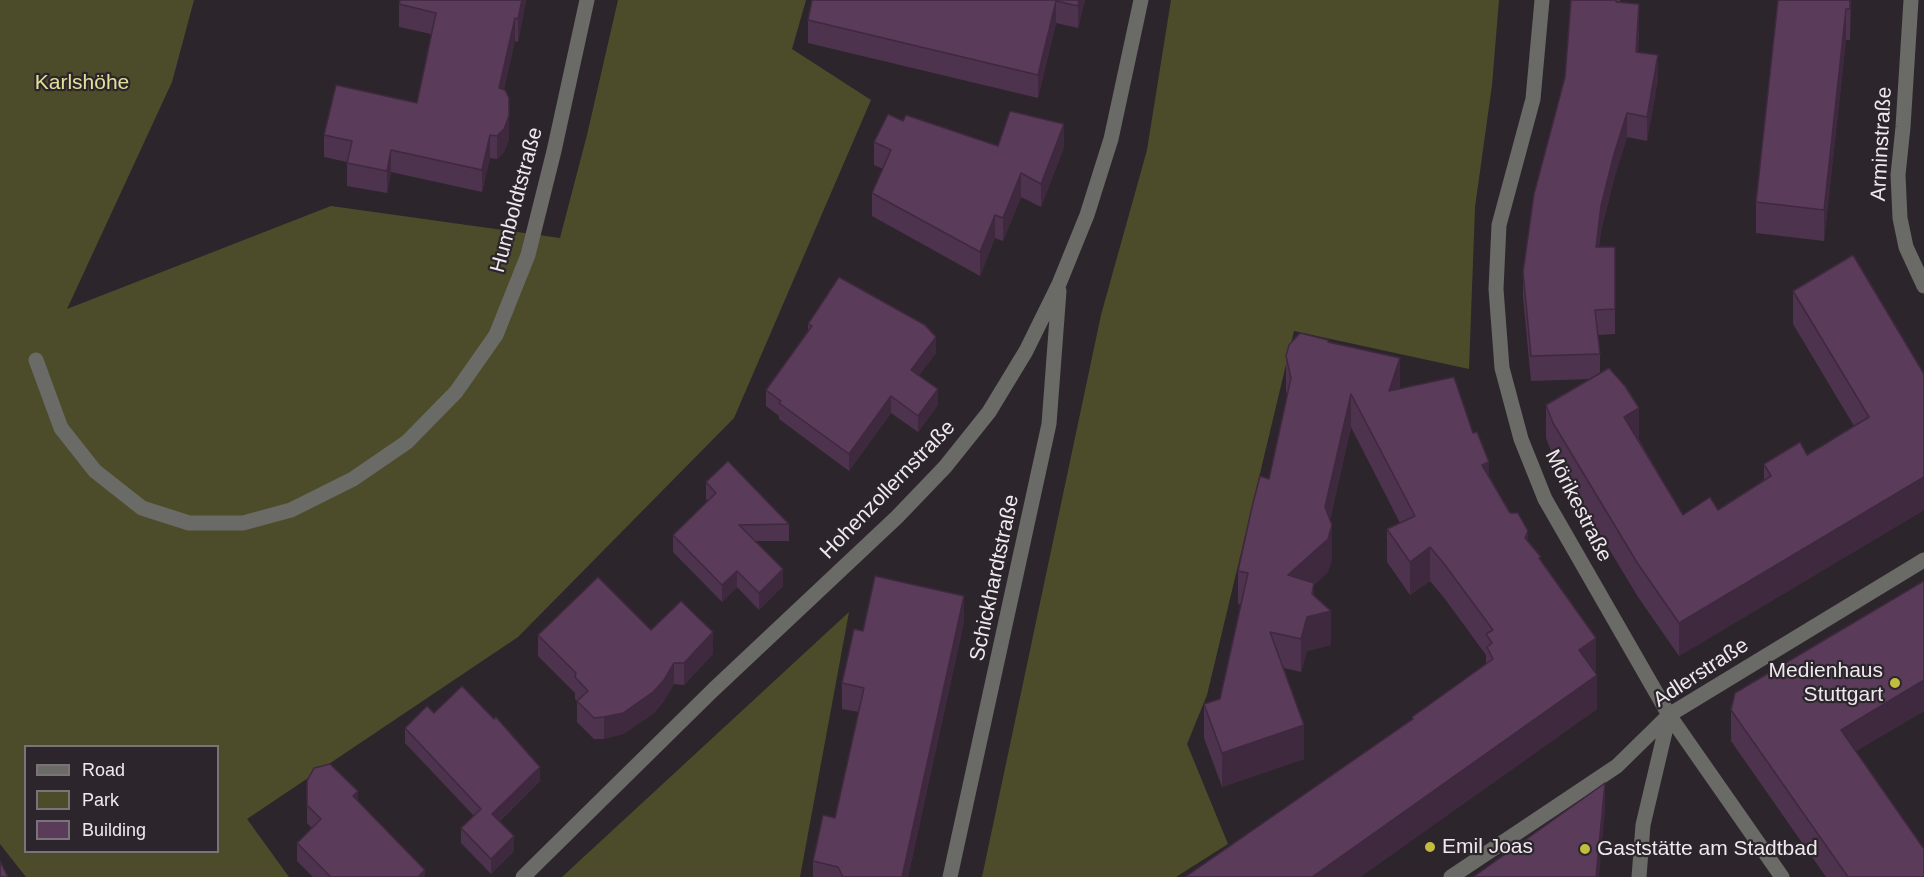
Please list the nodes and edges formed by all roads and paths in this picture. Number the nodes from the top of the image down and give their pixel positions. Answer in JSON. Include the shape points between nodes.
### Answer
{"nodes":[{"id":1,"x":587,"y":0,"type":"edge"},
{"id":2,"x":1141,"y":0,"type":"edge"},
{"id":3,"x":1542,"y":0,"type":"edge"},
{"id":4,"x":1911,"y":0,"type":"edge"},
{"id":5,"x":1059,"y":284,"type":"junction"},
{"id":6,"x":1924,"y":286,"type":"edge"},
{"id":7,"x":36,"y":360,"type":"dead end"},
{"id":8,"x":1924,"y":560,"type":"edge"},
{"id":9,"x":1669,"y":715,"type":"junction"},
{"id":10,"x":523,"y":877,"type":"edge"},
{"id":11,"x":950,"y":877,"type":"edge"},
{"id":12,"x":1451,"y":877,"type":"edge"},
{"id":13,"x":1639,"y":877,"type":"edge"},
{"id":14,"x":1782,"y":877,"type":"edge"}],
"edges":[{"from":1,"to":7,"type":"street","name":"Humboldtstraße","via":[[528,255],[496,335],[456,392],[407,442],[353,479],[291,510],[243,523],[189,523],[142,508],[95,471],[61,428]]},
{"from":2,"to":5,"type":"street","name":"Hohenzollernstraße","via":[[1111,139],[1087,215]]},
{"from":3,"to":9,"type":"street","name":"Mörikestraße","via":[[1533,99],[1499,225],[1496,289],[1502,368],[1521,439],[1545,499]]},
{"from":4,"to":6,"type":"street","name":"Arminstraße","via":[[1898,175],[1906,247]]},
{"from":5,"to":10,"type":"street","name":"Hohenzollernstraße","via":[[1026,351],[989,412],[945,467]]},
{"from":5,"to":11,"type":"street","name":"Schickhardtstraße","via":[[1049,424]]},
{"from":8,"to":9,"type":"street","name":"Adlerstraße"},
{"from":9,"to":12,"type":"street","name":"Adlerstraße","via":[[1617,766]]},
{"from":9,"to":13,"type":"street","via":[[1643,825]]},
{"from":9,"to":14,"type":"street","name":"Mörikestraße"}]}
